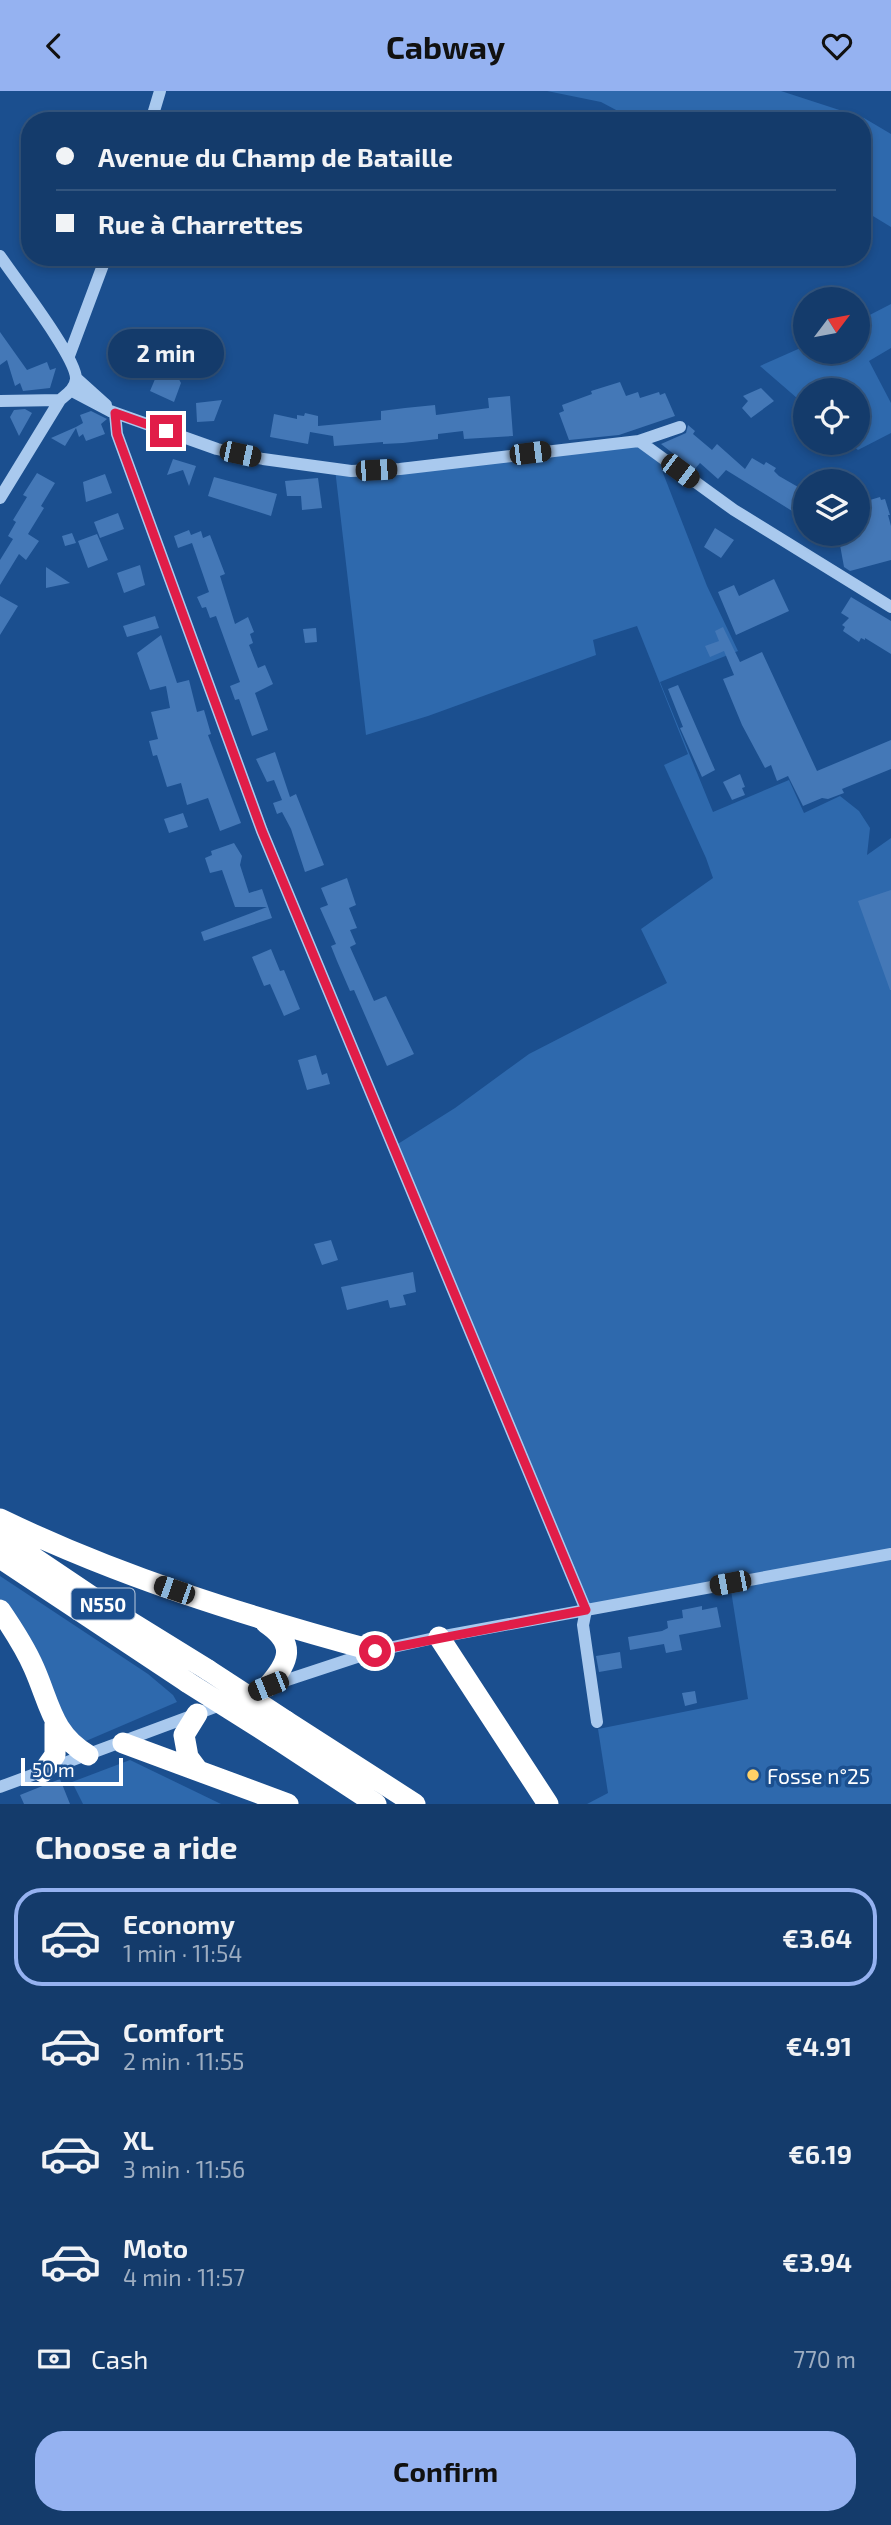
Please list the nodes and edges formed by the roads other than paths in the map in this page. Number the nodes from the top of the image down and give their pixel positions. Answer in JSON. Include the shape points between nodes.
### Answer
{"nodes":[{"id":1,"x":160,"y":91,"type":"edge"},
{"id":2,"x":153,"y":112,"type":"edge"},
{"id":3,"x":0,"y":256,"type":"edge"},
{"id":4,"x":103,"y":266,"type":"edge"},
{"id":5,"x":69,"y":356,"type":"junction"},
{"id":6,"x":76,"y":378,"type":"junction"},
{"id":7,"x":72,"y":391,"type":"junction"},
{"id":8,"x":60,"y":400,"type":"junction"},
{"id":9,"x":0,"y":401,"type":"edge"},
{"id":10,"x":112,"y":412,"type":"junction"},
{"id":11,"x":680,"y":426,"type":"dead end"},
{"id":12,"x":639,"y":441,"type":"junction"},
{"id":13,"x":0,"y":498,"type":"edge"},
{"id":14,"x":891,"y":607,"type":"edge"},
{"id":15,"x":0,"y":1520,"type":"edge"},
{"id":16,"x":0,"y":1535,"type":"edge"},
{"id":17,"x":891,"y":1554,"type":"edge"},
{"id":18,"x":0,"y":1558,"type":"edge"},
{"id":19,"x":586,"y":1610,"type":"junction"},
{"id":20,"x":0,"y":1611,"type":"edge"},
{"id":21,"x":264,"y":1621,"type":"junction"},
{"id":22,"x":439,"y":1637,"type":"junction"},
{"id":23,"x":375,"y":1651,"type":"junction"},
{"id":24,"x":268,"y":1686,"type":"junction"},
{"id":25,"x":197,"y":1714,"type":"junction"},
{"id":26,"x":597,"y":1722,"type":"dead end"},
{"id":27,"x":55,"y":1724,"type":"junction"},
{"id":28,"x":280,"y":1729,"type":"junction"},
{"id":29,"x":123,"y":1743,"type":"junction"},
{"id":30,"x":88,"y":1755,"type":"junction"},
{"id":31,"x":197,"y":1769,"type":"junction"},
{"id":32,"x":43,"y":1772,"type":"junction"},
{"id":33,"x":0,"y":1787,"type":"edge"},
{"id":34,"x":288,"y":1804,"type":"edge"},
{"id":35,"x":376,"y":1804,"type":"edge"},
{"id":36,"x":415,"y":1804,"type":"edge"},
{"id":37,"x":548,"y":1804,"type":"edge"}],
"edges":[{"from":1,"to":2,"type":"street"},
{"from":3,"to":5,"type":"street"},
{"from":4,"to":5,"type":"street"},
{"from":5,"to":6,"type":"street"},
{"from":6,"to":7,"type":"street"},
{"from":6,"to":10,"type":"street"},
{"from":7,"to":8,"type":"street"},
{"from":7,"to":10,"type":"street"},
{"from":8,"to":9,"type":"street"},
{"from":8,"to":13,"type":"street"},
{"from":10,"to":12,"type":"street","via":[[217,449],[351,471]]},
{"from":10,"to":19,"type":"street","via":[[262,831]]},
{"from":11,"to":12,"type":"street"},
{"from":12,"to":14,"type":"street","via":[[734,510]]},
{"from":15,"to":21,"type":"highway","via":[[129,1575]]},
{"from":16,"to":28,"type":"highway","number":"N550","bridge":true,"via":[[208,1670]]},
{"from":17,"to":19,"type":"street"},
{"from":18,"to":28,"type":"highway","number":"N550","bridge":true,"via":[[187,1682]]},
{"from":19,"to":22,"type":"street"},
{"from":19,"to":26,"type":"street","via":[[583,1625]]},
{"from":20,"to":27,"type":"highway","via":[[34,1667]]},
{"from":21,"to":23,"type":"highway"},
{"from":21,"to":24,"type":"highway","via":[[278,1631],[287,1650],[282,1670]]},
{"from":22,"to":23,"type":"street"},
{"from":22,"to":37,"type":"highway"},
{"from":23,"to":24,"type":"street"},
{"from":24,"to":25,"type":"street"},
{"from":25,"to":29,"type":"street"},
{"from":25,"to":31,"type":"highway","via":[[184,1735],[188,1758]]},
{"from":27,"to":30,"type":"highway"},
{"from":27,"to":32,"type":"highway","via":[[55,1755]]},
{"from":28,"to":35,"type":"highway","number":"N550"},
{"from":28,"to":36,"type":"highway","number":"N550"},
{"from":29,"to":30,"type":"street"},
{"from":29,"to":31,"type":"highway"},
{"from":30,"to":32,"type":"street"},
{"from":31,"to":34,"type":"highway"},
{"from":32,"to":33,"type":"street"}]}
